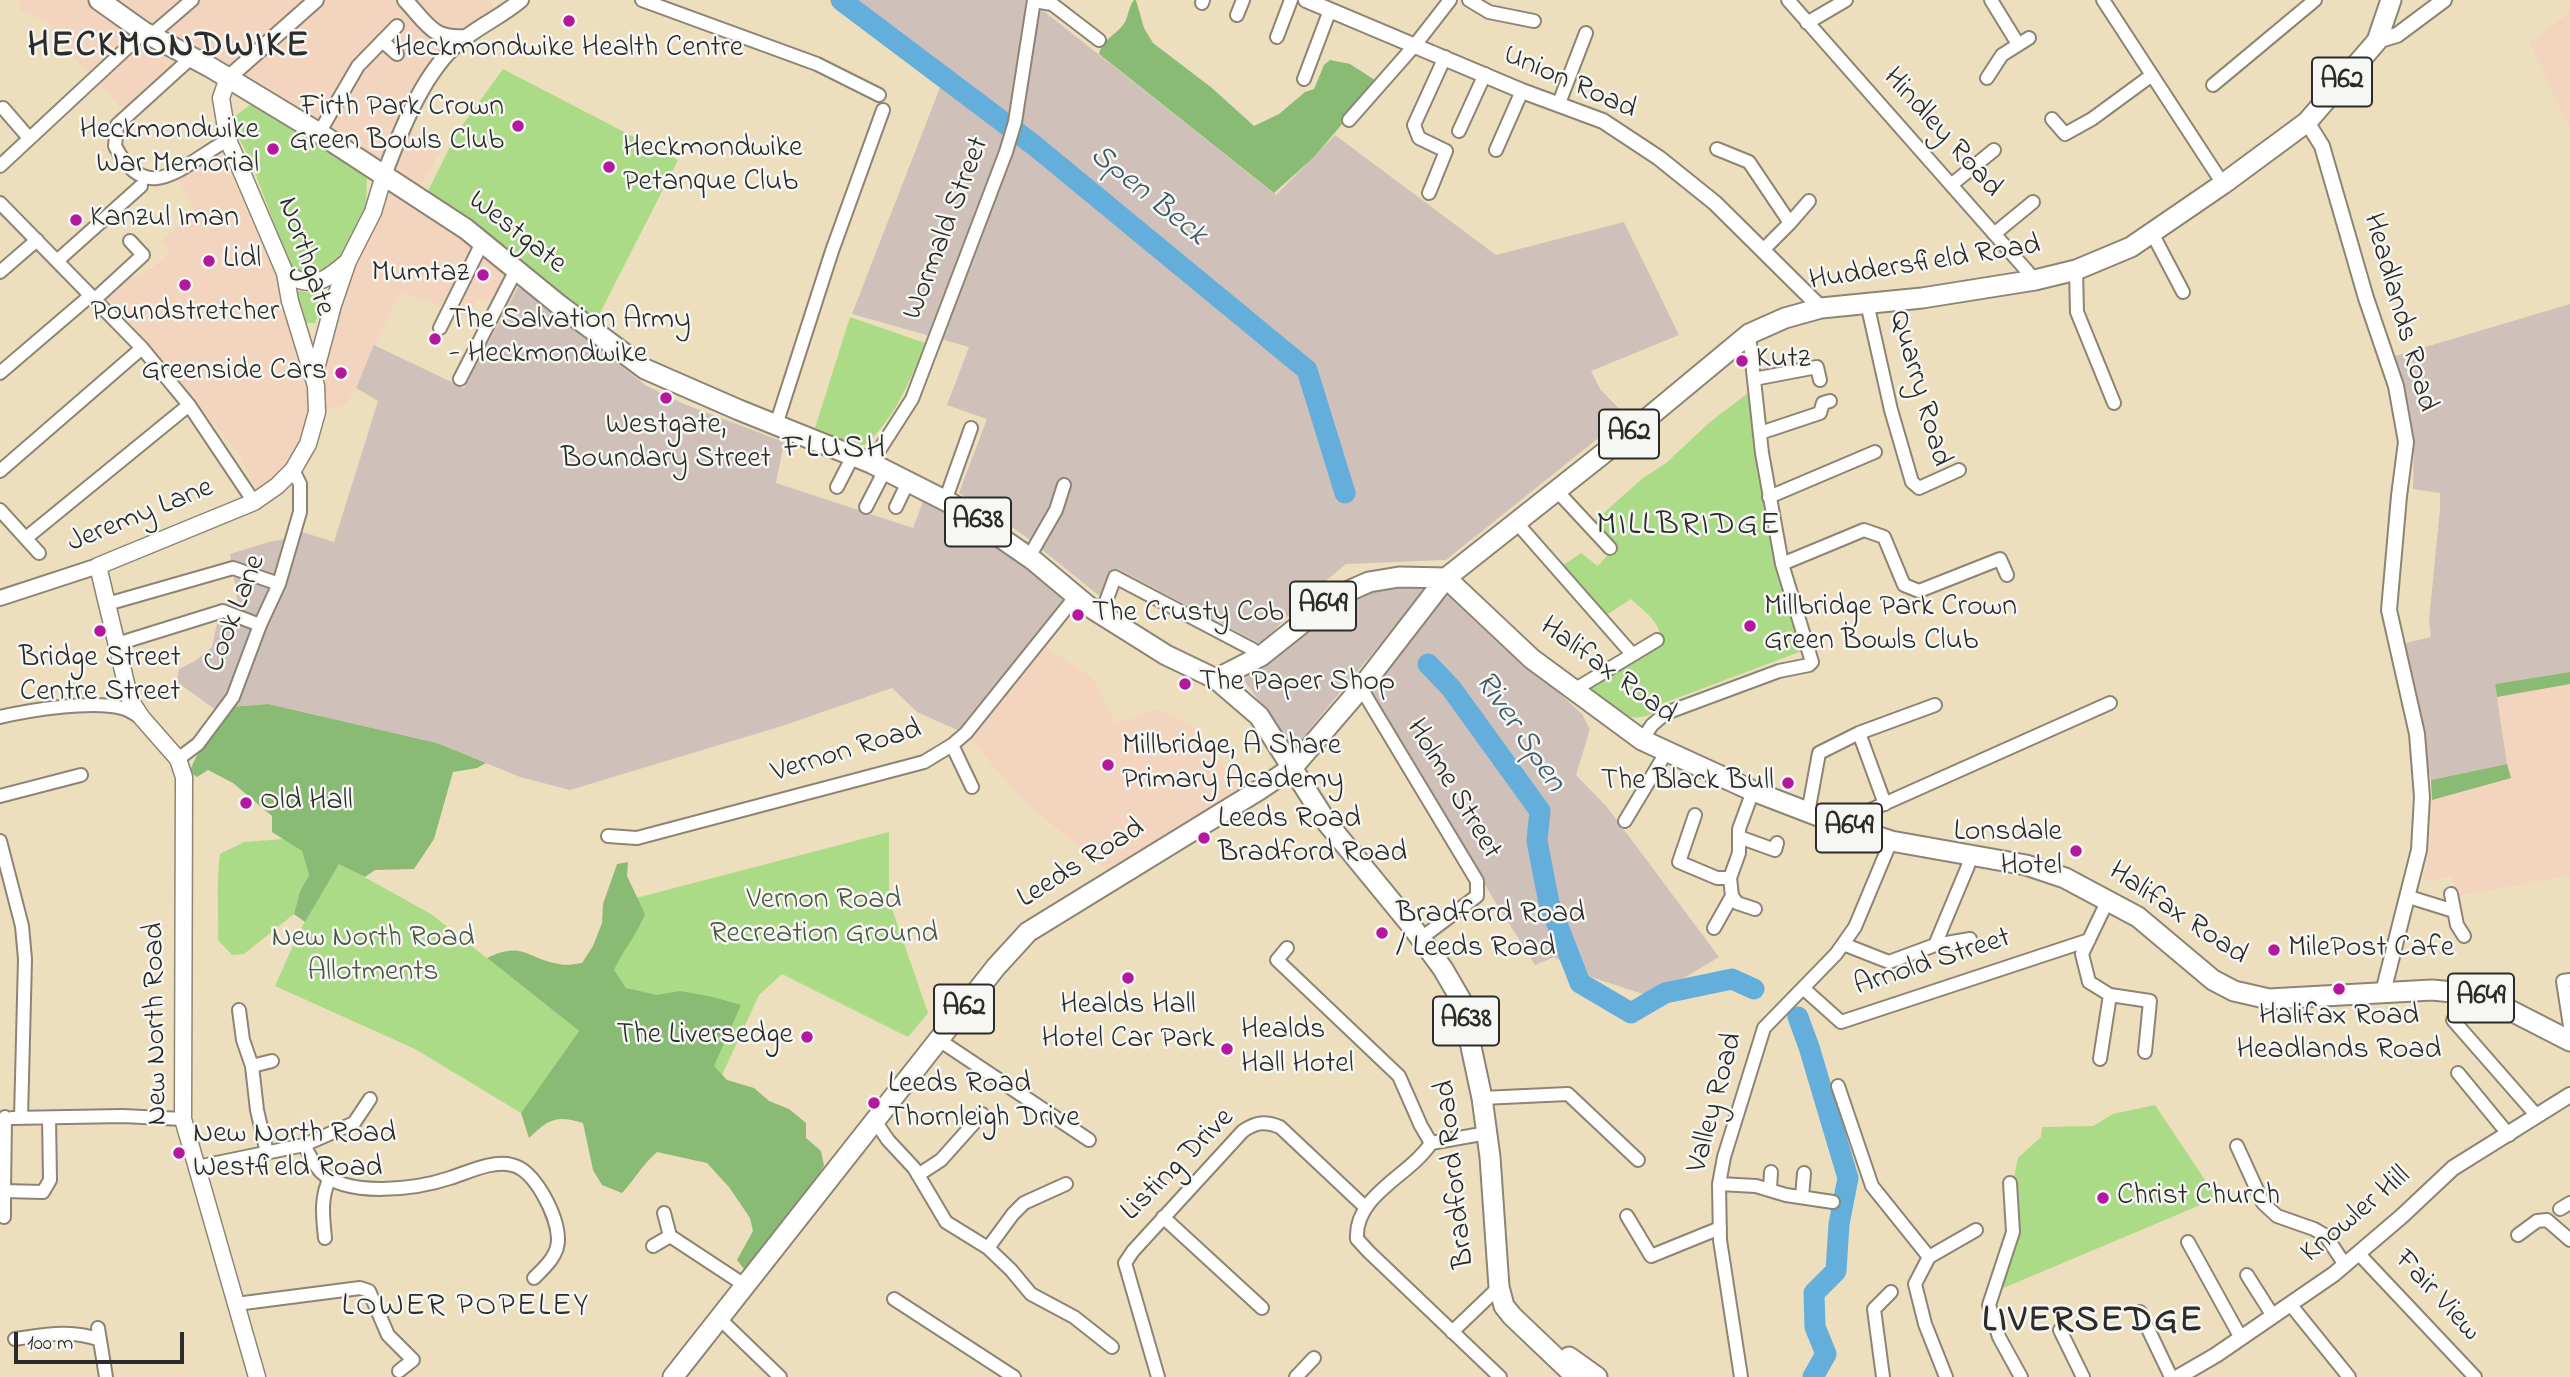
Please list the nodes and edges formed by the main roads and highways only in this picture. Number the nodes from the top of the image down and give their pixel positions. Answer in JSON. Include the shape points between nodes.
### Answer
{"nodes":[{"id":1,"x":99,"y":0,"type":"edge"},
{"id":2,"x":2391,"y":0,"type":"edge"},
{"id":3,"x":228,"y":78,"type":"junction"},
{"id":4,"x":384,"y":175,"type":"junction"},
{"id":5,"x":348,"y":261,"type":"junction"},
{"id":6,"x":285,"y":273,"type":"junction"},
{"id":7,"x":314,"y":376,"type":"junction"},
{"id":8,"x":98,"y":566,"type":"joint"},
{"id":9,"x":1446,"y":578,"type":"junction"},
{"id":10,"x":1216,"y":679,"type":"junction"},
{"id":11,"x":1293,"y":767,"type":"junction"},
{"id":12,"x":2570,"y":1041,"type":"edge"},
{"id":13,"x":1519,"y":1322,"type":"junction"},
{"id":14,"x":257,"y":1377,"type":"edge"},
{"id":15,"x":673,"y":1377,"type":"edge"},
{"id":16,"x":1576,"y":1377,"type":"edge"},
{"id":17,"x":1597,"y":1377,"type":"edge"}],
"edges":[{"from":1,"to":3,"type":"main road","number":"A638","via":[[147,34]]},
{"from":2,"to":9,"type":"main road","name":"Huddersfield Road","number":"A62","via":[[2377,41],[2307,122],[2131,247],[2076,270],[2035,280],[1821,308],[1749,334]]},
{"from":3,"to":4,"type":"main road","name":"Westgate","number":"A638"},
{"from":3,"to":6,"type":"main road","name":"Northgate","via":[[221,98],[228,140]]},
{"from":4,"to":5,"type":"main road","via":[[373,212]]},
{"from":4,"to":10,"type":"main road","name":"Westgate","number":"A638","via":[[482,243],[645,369],[870,463],[945,501],[1029,557],[1101,615]]},
{"from":5,"to":6,"type":"main road","via":[[312,283]]},
{"from":5,"to":7,"type":"main road"},
{"from":6,"to":7,"type":"main road","name":"Northgate"},
{"from":7,"to":8,"type":"main road","name":"Jeremy Lane","via":[[317,412],[308,444],[277,486],[254,502]]},
{"from":8,"to":14,"type":"main road","name":"New North Road","via":[[130,700],[178,759],[184,777],[183,1119]]},
{"from":9,"to":10,"type":"main road","number":"A649","via":[[1369,582],[1335,597],[1261,656]]},
{"from":9,"to":11,"type":"main road","name":"Leeds Road","number":"A62"},
{"from":9,"to":12,"type":"main road","name":"Halifax Road","number":"A649","via":[[1532,659],[1642,740],[1753,791],[1891,841],[2026,864],[2065,877],[2138,917],[2213,980],[2234,991],[2286,999],[2432,990],[2463,993],[2492,1001]]},
{"from":10,"to":11,"type":"main road","name":"Bradford Road","number":"A638","via":[[1259,716]]},
{"from":11,"to":13,"type":"main road","name":"Bradford Road","number":"A638","via":[[1328,824],[1443,969],[1461,1000],[1482,1098],[1499,1287],[1504,1306]]},
{"from":11,"to":15,"type":"main road","name":"Leeds Road","number":"A62","via":[[1028,932]]},
{"from":13,"to":16,"type":"main road","name":"Bradford Road","number":"A638"},
{"from":13,"to":17,"type":"main road","name":"Bradford Road","number":"A638"}]}
